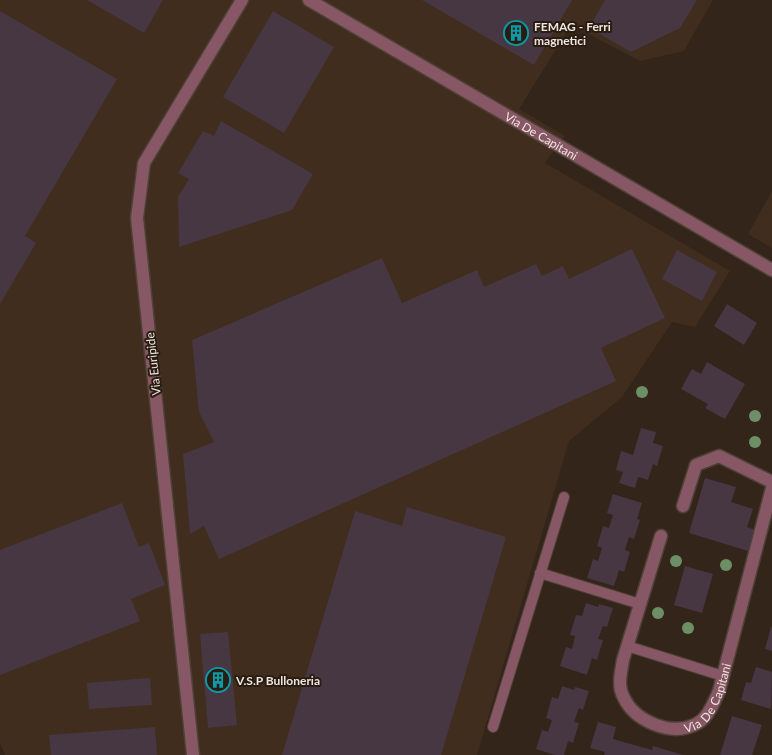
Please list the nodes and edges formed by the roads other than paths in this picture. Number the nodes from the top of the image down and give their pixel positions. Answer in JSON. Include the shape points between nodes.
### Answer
{"nodes":[{"id":1,"x":242,"y":0,"type":"edge"},
{"id":2,"x":309,"y":0,"type":"edge"},
{"id":3,"x":772,"y":270,"type":"edge"},
{"id":4,"x":772,"y":482,"type":"edge"},
{"id":5,"x":772,"y":488,"type":"edge"},
{"id":6,"x":564,"y":497,"type":"dead end"},
{"id":7,"x":683,"y":506,"type":"dead end"},
{"id":8,"x":662,"y":536,"type":"dead end"},
{"id":9,"x":540,"y":573,"type":"junction"},
{"id":10,"x":640,"y":604,"type":"junction"},
{"id":11,"x":627,"y":646,"type":"junction"},
{"id":12,"x":723,"y":676,"type":"junction"},
{"id":13,"x":493,"y":727,"type":"dead end"},
{"id":14,"x":193,"y":755,"type":"edge"}],
"edges":[{"from":1,"to":14,"type":"street","name":"Via Euripide","via":[[144,163],[137,218]]},
{"from":2,"to":3,"type":"street","name":"Via De Capitani"},
{"from":4,"to":7,"type":"street","via":[[719,456],[696,465]]},
{"from":5,"to":12,"type":"street","name":"Via De Capitani"},
{"from":6,"to":9,"type":"lane"},
{"from":8,"to":10,"type":"street","name":"Via De Capitani"},
{"from":9,"to":10,"type":"lane"},
{"from":9,"to":13,"type":"lane"},
{"from":10,"to":11,"type":"street","name":"Via De Capitani"},
{"from":11,"to":12,"type":"lane"},
{"from":11,"to":12,"type":"street","name":"Via De Capitani","via":[[619,681],[624,698],[634,712],[648,722],[666,728],[679,729],[695,724],[710,711]]}]}
